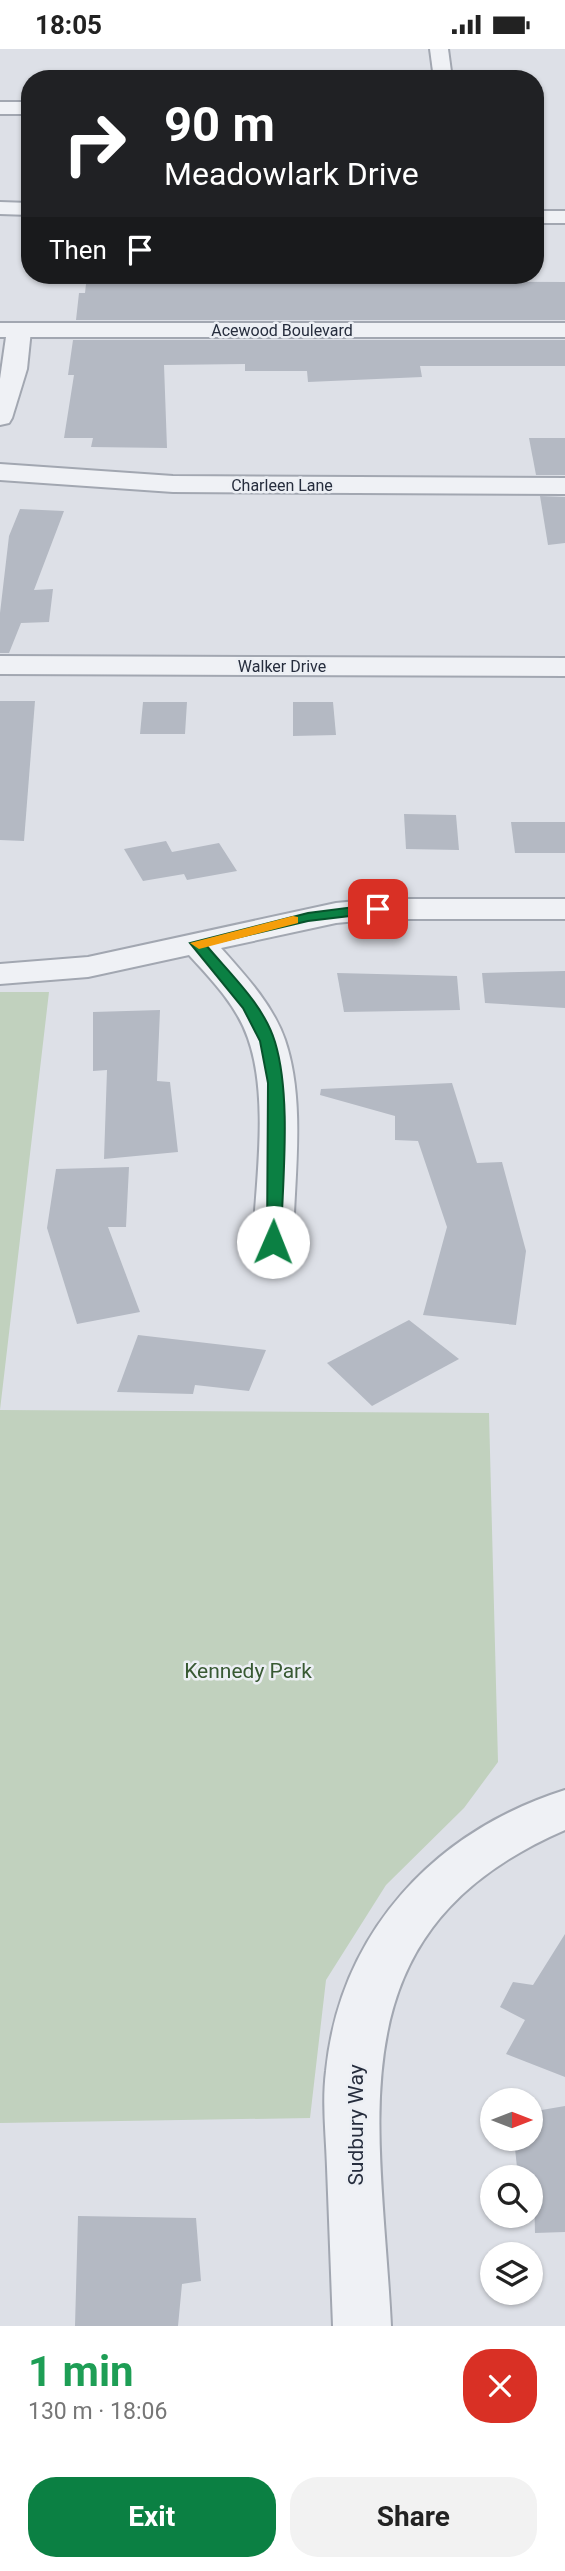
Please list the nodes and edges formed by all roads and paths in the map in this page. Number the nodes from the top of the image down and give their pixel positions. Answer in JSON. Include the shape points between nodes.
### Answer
{"nodes":[{"id":1,"x":439,"y":49,"type":"edge"},
{"id":2,"x":442,"y":70,"type":"edge"},
{"id":3,"x":0,"y":108,"type":"edge"},
{"id":4,"x":21,"y":108,"type":"edge"},
{"id":5,"x":0,"y":208,"type":"edge"},
{"id":6,"x":21,"y":209,"type":"edge"},
{"id":7,"x":544,"y":217,"type":"edge"},
{"id":8,"x":565,"y":217,"type":"edge"},
{"id":9,"x":10,"y":330,"type":"edge"},
{"id":10,"x":565,"y":330,"type":"edge"},
{"id":11,"x":0,"y":418,"type":"edge"},
{"id":12,"x":0,"y":472,"type":"edge"},
{"id":13,"x":565,"y":486,"type":"edge"},
{"id":14,"x":0,"y":665,"type":"edge"},
{"id":15,"x":565,"y":667,"type":"edge"},
{"id":16,"x":565,"y":909,"type":"edge"},
{"id":17,"x":197,"y":943,"type":"junction"},
{"id":18,"x":0,"y":974,"type":"edge"},
{"id":19,"x":273,"y":1242,"type":"dead end"},
{"id":20,"x":565,"y":1809,"type":"edge"},
{"id":21,"x":362,"y":2326,"type":"edge"}],
"edges":[{"from":1,"to":2,"type":"street"},
{"from":3,"to":4,"type":"street"},
{"from":5,"to":6,"type":"street"},
{"from":7,"to":8,"type":"street"},
{"from":9,"to":10,"type":"street","name":"Acewood Boulevard"},
{"from":9,"to":11,"type":"street","via":[[15,369]]},
{"from":12,"to":13,"type":"street","name":"Charleen Lane","via":[[173,484]]},
{"from":14,"to":15,"type":"street","name":"Walker Drive"},
{"from":16,"to":17,"type":"street","via":[[378,909],[308,917]]},
{"from":17,"to":18,"type":"street","via":[[88,967]]},
{"from":17,"to":19,"type":"street","via":[[250,1007],[267,1041],[275,1083]]},
{"from":20,"to":21,"type":"street","name":"Sudbury Way","via":[[535,1820],[458,1866],[410,1916],[382,1963],[354,2061]]}]}
